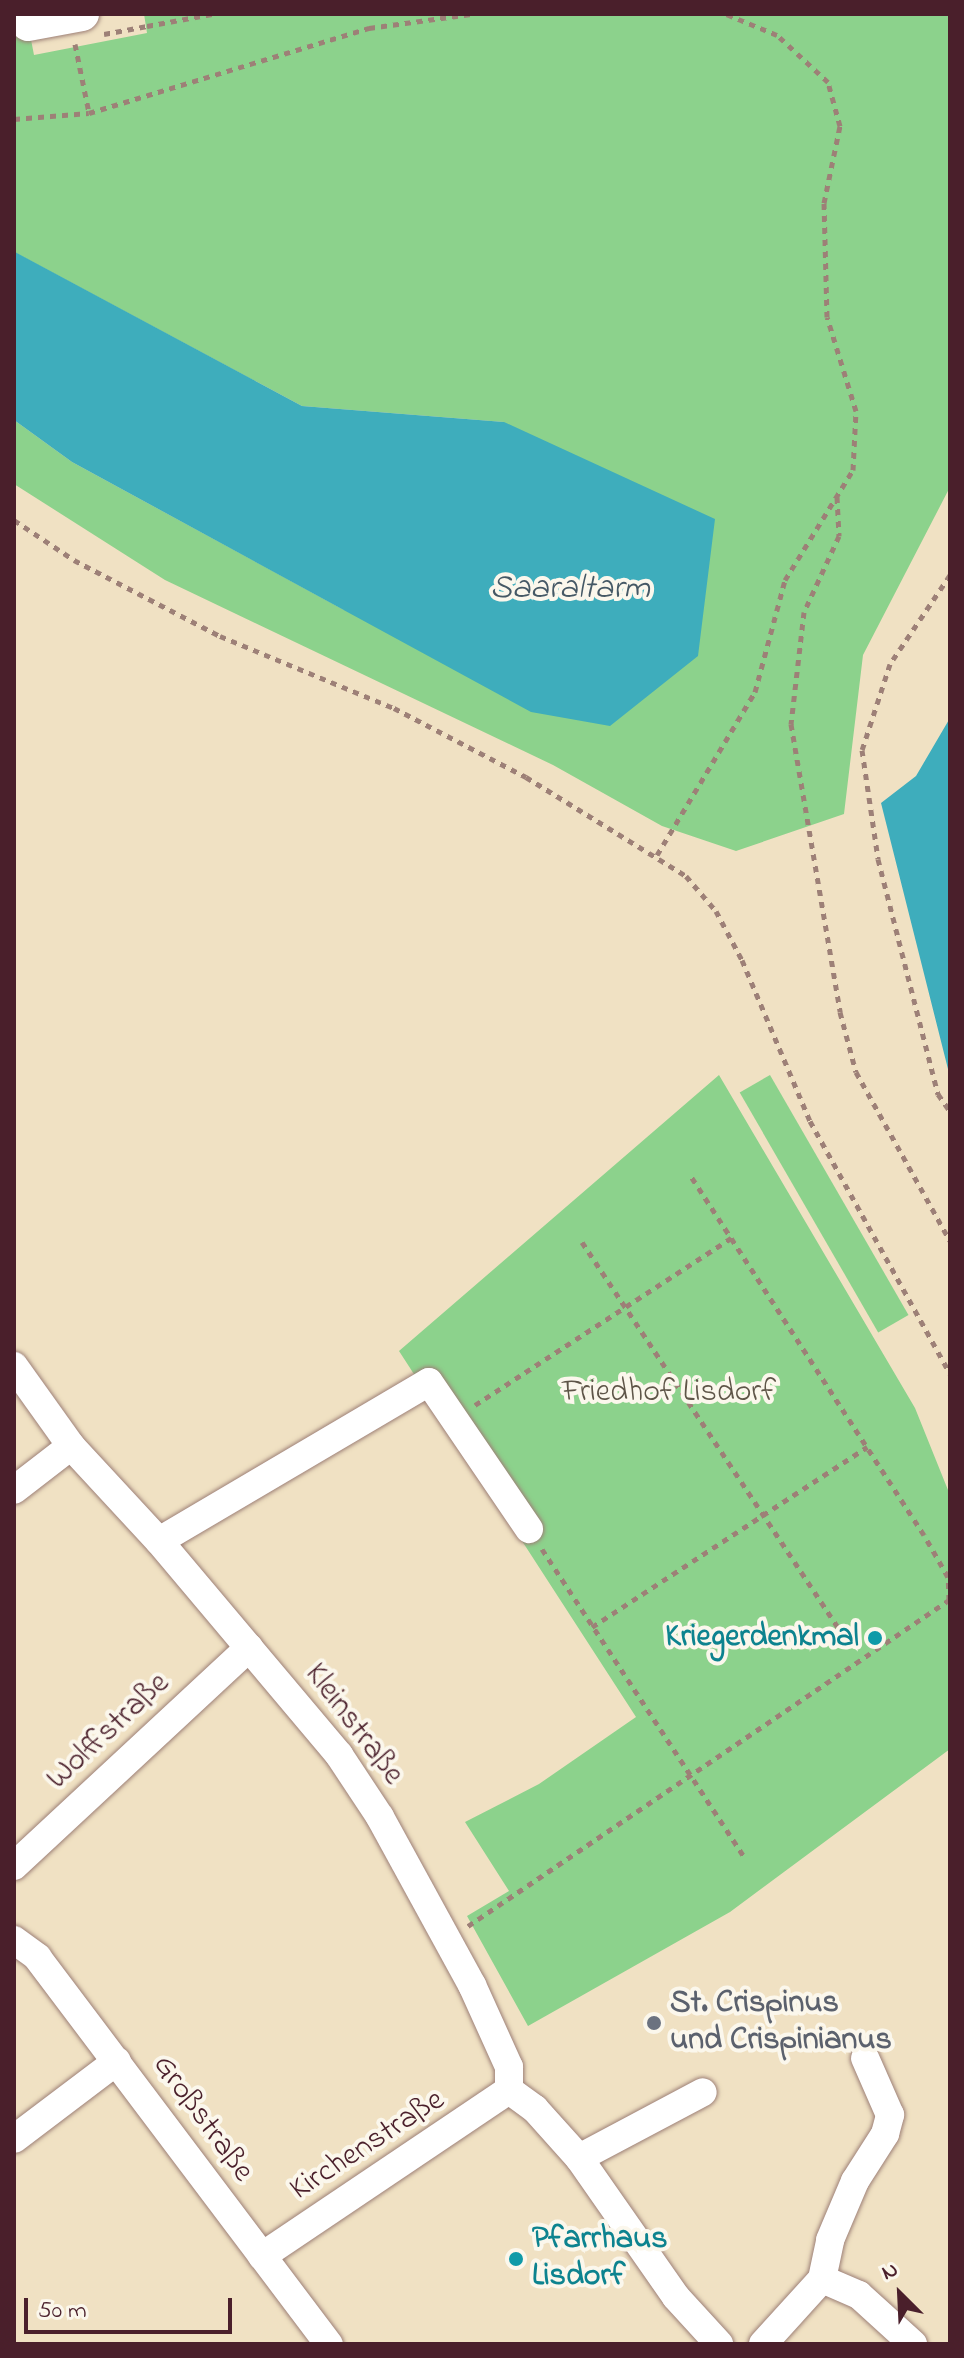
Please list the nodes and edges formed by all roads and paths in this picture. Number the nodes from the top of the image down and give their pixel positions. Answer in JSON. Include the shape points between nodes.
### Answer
{"nodes":[{"id":1,"x":212,"y":14,"type":"edge"},
{"id":2,"x":471,"y":14,"type":"edge"},
{"id":3,"x":726,"y":14,"type":"edge"},
{"id":4,"x":77,"y":21,"type":"edge"},
{"id":5,"x":28,"y":24,"type":"dead end"},
{"id":6,"x":147,"y":26,"type":"dead end"},
{"id":7,"x":89,"y":113,"type":"junction"},
{"id":8,"x":14,"y":119,"type":"edge"},
{"id":9,"x":837,"y":497,"type":"junction"},
{"id":10,"x":14,"y":520,"type":"edge"},
{"id":11,"x":950,"y":575,"type":"edge"},
{"id":12,"x":657,"y":855,"type":"junction"},
{"id":13,"x":950,"y":1111,"type":"edge"},
{"id":14,"x":691,"y":1176,"type":"dead end"},
{"id":15,"x":731,"y":1238,"type":"junction"},
{"id":16,"x":950,"y":1241,"type":"edge"},
{"id":17,"x":582,"y":1242,"type":"dead end"},
{"id":18,"x":624,"y":1308,"type":"junction"},
{"id":19,"x":14,"y":1366,"type":"edge"},
{"id":20,"x":950,"y":1374,"type":"edge"},
{"id":21,"x":454,"y":1419,"type":"junction"},
{"id":22,"x":71,"y":1446,"type":"junction"},
{"id":23,"x":867,"y":1447,"type":"junction"},
{"id":24,"x":14,"y":1490,"type":"edge"},
{"id":25,"x":763,"y":1516,"type":"junction"},
{"id":26,"x":529,"y":1529,"type":"joint"},
{"id":27,"x":159,"y":1541,"type":"junction"},
{"id":28,"x":592,"y":1627,"type":"junction"},
{"id":29,"x":839,"y":1629,"type":"dead end"},
{"id":30,"x":249,"y":1648,"type":"junction"},
{"id":31,"x":689,"y":1776,"type":"junction"},
{"id":32,"x":746,"y":1859,"type":"dead end"},
{"id":33,"x":14,"y":1866,"type":"edge"},
{"id":34,"x":447,"y":1939,"type":"junction"},
{"id":35,"x":14,"y":1940,"type":"edge"},
{"id":36,"x":865,"y":2058,"type":"dead end"},
{"id":37,"x":117,"y":2061,"type":"junction"},
{"id":38,"x":509,"y":2090,"type":"junction"},
{"id":39,"x":703,"y":2092,"type":"dead end"},
{"id":40,"x":14,"y":2139,"type":"edge"},
{"id":41,"x":579,"y":2158,"type":"junction"},
{"id":42,"x":262,"y":2256,"type":"junction"},
{"id":43,"x":822,"y":2279,"type":"junction"},
{"id":44,"x":329,"y":2344,"type":"edge"},
{"id":45,"x":719,"y":2344,"type":"edge"},
{"id":46,"x":763,"y":2344,"type":"edge"},
{"id":47,"x":913,"y":2344,"type":"edge"}],
"edges":[{"from":1,"to":6,"type":"path"},
{"from":2,"to":7,"type":"path","via":[[369,28]]},
{"from":3,"to":9,"type":"path","via":[[777,35],[828,82],[840,126],[824,203],[827,317],[856,411],[853,470]]},
{"from":4,"to":5,"type":"main road","bridge":true},
{"from":4,"to":7,"type":"path"},
{"from":7,"to":8,"type":"path"},
{"from":9,"to":12,"type":"path","via":[[785,580],[755,692]]},
{"from":9,"to":16,"type":"path","via":[[839,536],[804,612],[791,724],[840,1012],[856,1072]]},
{"from":10,"to":12,"type":"path","via":[[74,560],[220,636],[394,708],[526,777]]},
{"from":11,"to":13,"type":"path","via":[[890,664],[862,750],[878,859],[938,1094]]},
{"from":12,"to":20,"type":"path","via":[[686,876],[716,911],[810,1121]]},
{"from":14,"to":15,"type":"path"},
{"from":15,"to":18,"type":"path"},
{"from":15,"to":23,"type":"path"},
{"from":17,"to":18,"type":"path"},
{"from":18,"to":21,"type":"path"},
{"from":18,"to":25,"type":"path"},
{"from":19,"to":22,"type":"street","name":"Kleinstraße"},
{"from":21,"to":26,"type":"street"},
{"from":21,"to":27,"type":"street","via":[[429,1382]]},
{"from":22,"to":24,"type":"street"},
{"from":22,"to":27,"type":"street","name":"Kleinstraße"},
{"from":23,"to":25,"type":"path"},
{"from":23,"to":31,"type":"path","via":[[948,1577],[949,1600]]},
{"from":25,"to":28,"type":"path"},
{"from":25,"to":29,"type":"path"},
{"from":26,"to":28,"type":"path"},
{"from":27,"to":30,"type":"street","name":"Kleinstraße"},
{"from":28,"to":31,"type":"path"},
{"from":30,"to":33,"type":"street","name":"Wolffstraße"},
{"from":30,"to":34,"type":"street","name":"Kleinstraße","via":[[339,1755]]},
{"from":31,"to":32,"type":"path"},
{"from":31,"to":34,"type":"path"},
{"from":34,"to":38,"type":"street","name":"Kleinstraße","via":[[509,2067]]},
{"from":35,"to":37,"type":"street","name":"Großstraße","via":[[37,1957]]},
{"from":36,"to":43,"type":"street","via":[[890,2115],[830,2240]]},
{"from":37,"to":40,"type":"street"},
{"from":37,"to":42,"type":"street","name":"Großstraße"},
{"from":38,"to":41,"type":"street","via":[[535,2109]]},
{"from":38,"to":42,"type":"street","name":"Kirchenstraße"},
{"from":39,"to":41,"type":"street"},
{"from":41,"to":45,"type":"street","via":[[627,2232]]},
{"from":42,"to":44,"type":"street","name":"Großstraße"},
{"from":43,"to":46,"type":"street"},
{"from":43,"to":47,"type":"street","via":[[859,2295]]}]}
